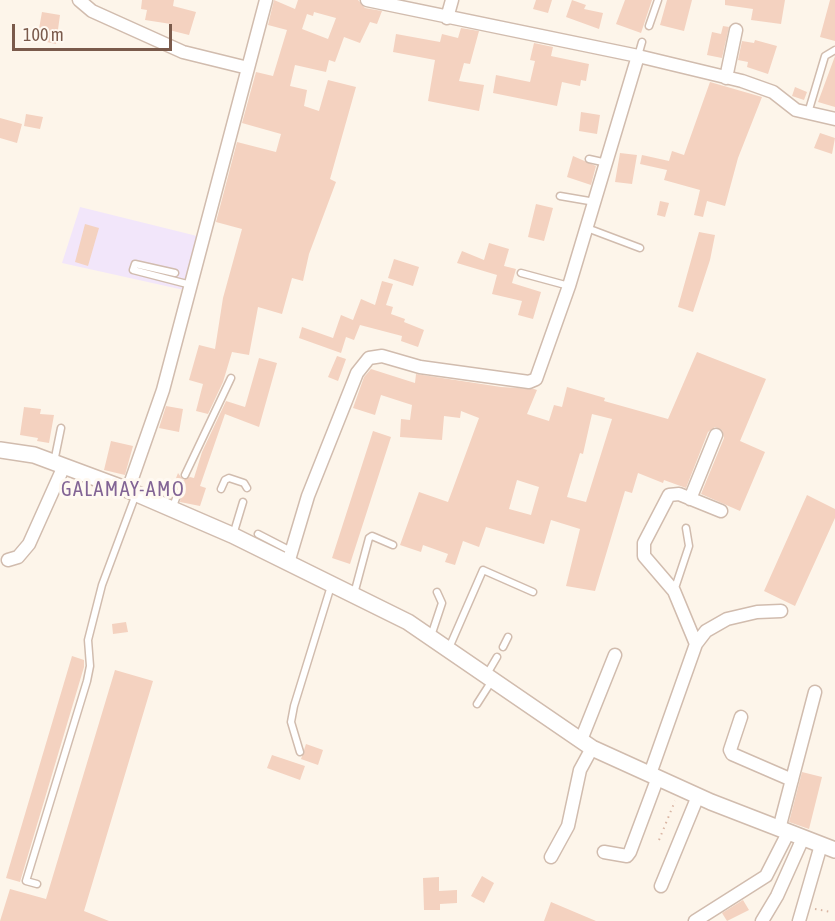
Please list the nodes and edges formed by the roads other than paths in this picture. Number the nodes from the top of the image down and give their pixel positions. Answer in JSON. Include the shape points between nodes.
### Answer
{"nodes":[{"id":1,"x":79,"y":0,"type":"edge"},
{"id":2,"x":266,"y":0,"type":"edge"},
{"id":3,"x":452,"y":0,"type":"edge"},
{"id":4,"x":658,"y":0,"type":"edge"},
{"id":5,"x":375,"y":1,"type":"edge"},
{"id":6,"x":406,"y":4,"type":"edge"},
{"id":7,"x":447,"y":18,"type":"junction"},
{"id":8,"x":649,"y":26,"type":"dead end"},
{"id":9,"x":736,"y":30,"type":"dead end"},
{"id":10,"x":642,"y":42,"type":"dead end"},
{"id":11,"x":835,"y":50,"type":"edge"},
{"id":12,"x":638,"y":56,"type":"junction"},
{"id":13,"x":248,"y":68,"type":"junction"},
{"id":14,"x":726,"y":78,"type":"junction"},
{"id":15,"x":808,"y":113,"type":"junction"},
{"id":16,"x":835,"y":119,"type":"edge"},
{"id":17,"x":589,"y":159,"type":"dead end"},
{"id":18,"x":608,"y":163,"type":"junction"},
{"id":19,"x":560,"y":196,"type":"dead end"},
{"id":20,"x":595,"y":202,"type":"junction"},
{"id":21,"x":587,"y":228,"type":"junction"},
{"id":22,"x":640,"y":248,"type":"dead end"},
{"id":23,"x":175,"y":273,"type":"dead end"},
{"id":24,"x":521,"y":273,"type":"dead end"},
{"id":25,"x":191,"y":285,"type":"junction"},
{"id":26,"x":569,"y":285,"type":"junction"},
{"id":27,"x":231,"y":378,"type":"dead end"},
{"id":28,"x":61,"y":428,"type":"dead end"},
{"id":29,"x":716,"y":435,"type":"dead end"},
{"id":30,"x":0,"y":450,"type":"edge"},
{"id":31,"x":59,"y":464,"type":"junction"},
{"id":32,"x":185,"y":475,"type":"dead end"},
{"id":33,"x":247,"y":488,"type":"dead end"},
{"id":34,"x":221,"y":489,"type":"dead end"},
{"id":35,"x":132,"y":492,"type":"junction"},
{"id":36,"x":178,"y":493,"type":"dead end"},
{"id":37,"x":690,"y":499,"type":"junction"},
{"id":38,"x":243,"y":502,"type":"dead end"},
{"id":39,"x":172,"y":509,"type":"junction"},
{"id":40,"x":721,"y":511,"type":"dead end"},
{"id":41,"x":686,"y":528,"type":"dead end"},
{"id":42,"x":258,"y":534,"type":"dead end"},
{"id":43,"x":232,"y":535,"type":"junction"},
{"id":44,"x":393,"y":545,"type":"dead end"},
{"id":45,"x":290,"y":557,"type":"junction"},
{"id":46,"x":8,"y":560,"type":"dead end"},
{"id":47,"x":331,"y":584,"type":"junction"},
{"id":48,"x":674,"y":591,"type":"junction"},
{"id":49,"x":437,"y":592,"type":"dead end"},
{"id":50,"x":533,"y":592,"type":"dead end"},
{"id":51,"x":354,"y":595,"type":"junction"},
{"id":52,"x":781,"y":611,"type":"dead end"},
{"id":53,"x":431,"y":636,"type":"junction"},
{"id":54,"x":508,"y":637,"type":"dead end"},
{"id":55,"x":696,"y":644,"type":"junction"},
{"id":56,"x":502,"y":647,"type":"dead end"},
{"id":57,"x":449,"y":648,"type":"junction"},
{"id":58,"x":615,"y":655,"type":"dead end"},
{"id":59,"x":497,"y":657,"type":"dead end"},
{"id":60,"x":490,"y":677,"type":"junction"},
{"id":61,"x":815,"y":692,"type":"dead end"},
{"id":62,"x":477,"y":704,"type":"dead end"},
{"id":63,"x":741,"y":717,"type":"dead end"},
{"id":64,"x":586,"y":744,"type":"junction"},
{"id":65,"x":300,"y":752,"type":"dead end"},
{"id":66,"x":654,"y":776,"type":"junction"},
{"id":67,"x":792,"y":780,"type":"junction"},
{"id":68,"x":698,"y":796,"type":"junction"},
{"id":69,"x":783,"y":831,"type":"junction"},
{"id":70,"x":803,"y":838,"type":"junction"},
{"id":71,"x":828,"y":848,"type":"edge"},
{"id":72,"x":604,"y":852,"type":"dead end"},
{"id":73,"x":551,"y":857,"type":"dead end"},
{"id":74,"x":37,"y":884,"type":"dead end"},
{"id":75,"x":661,"y":886,"type":"dead end"},
{"id":76,"x":695,"y":921,"type":"edge"},
{"id":77,"x":762,"y":921,"type":"edge"},
{"id":78,"x":799,"y":921,"type":"edge"}],
"edges":[{"from":1,"to":13,"type":"street","via":[[92,11],[183,52]]},
{"from":2,"to":13,"type":"street"},
{"from":3,"to":7,"type":"street"},
{"from":4,"to":8,"type":"lane"},
{"from":5,"to":6,"type":"street"},
{"from":6,"to":7,"type":"street"},
{"from":7,"to":12,"type":"street"},
{"from":9,"to":14,"type":"street"},
{"from":10,"to":12,"type":"lane"},
{"from":11,"to":15,"type":"lane","via":[[825,56]]},
{"from":12,"to":14,"type":"street"},
{"from":12,"to":18,"type":"street"},
{"from":13,"to":25,"type":"street"},
{"from":14,"to":15,"type":"street","via":[[773,92],[796,110]]},
{"from":15,"to":16,"type":"street"},
{"from":17,"to":18,"type":"lane"},
{"from":18,"to":20,"type":"street"},
{"from":19,"to":20,"type":"lane"},
{"from":20,"to":21,"type":"street"},
{"from":21,"to":22,"type":"lane"},
{"from":21,"to":26,"type":"street"},
{"from":23,"to":25,"type":"lane","via":[[135,264],[133,270]]},
{"from":24,"to":26,"type":"lane"},
{"from":25,"to":35,"type":"street"},
{"from":26,"to":45,"type":"street","via":[[542,368],[536,379],[529,382],[369,358],[357,373],[308,496]]},
{"from":27,"to":32,"type":"lane"},
{"from":28,"to":31,"type":"lane"},
{"from":29,"to":37,"type":"street"},
{"from":30,"to":31,"type":"street","via":[[23,452]]},
{"from":31,"to":35,"type":"street"},
{"from":31,"to":46,"type":"street","via":[[29,544],[18,557]]},
{"from":33,"to":34,"type":"lane","via":[[229,478]]},
{"from":35,"to":39,"type":"street"},
{"from":35,"to":74,"type":"lane","via":[[103,579],[88,640],[87,681],[26,881]]},
{"from":36,"to":39,"type":"lane"},
{"from":37,"to":40,"type":"street"},
{"from":37,"to":48,"type":"street","via":[[669,495],[643,552]]},
{"from":38,"to":43,"type":"lane"},
{"from":39,"to":43,"type":"street"},
{"from":41,"to":48,"type":"lane","via":[[690,546]]},
{"from":42,"to":45,"type":"lane"},
{"from":43,"to":45,"type":"street"},
{"from":44,"to":51,"type":"lane","via":[[369,538]]},
{"from":45,"to":47,"type":"street"},
{"from":47,"to":51,"type":"street"},
{"from":47,"to":65,"type":"lane","via":[[291,722]]},
{"from":48,"to":55,"type":"street"},
{"from":49,"to":53,"type":"lane","via":[[442,603]]},
{"from":50,"to":57,"type":"lane","via":[[483,570]]},
{"from":51,"to":53,"type":"street"},
{"from":52,"to":55,"type":"street","via":[[727,619],[706,631]]},
{"from":53,"to":57,"type":"street"},
{"from":54,"to":56,"type":"lane"},
{"from":55,"to":66,"type":"street"},
{"from":57,"to":60,"type":"street"},
{"from":58,"to":64,"type":"street"},
{"from":59,"to":60,"type":"lane"},
{"from":60,"to":62,"type":"lane"},
{"from":60,"to":64,"type":"street"},
{"from":61,"to":67,"type":"street"},
{"from":63,"to":67,"type":"street","via":[[732,754]]},
{"from":64,"to":66,"type":"street"},
{"from":64,"to":73,"type":"street","via":[[567,826]]},
{"from":66,"to":68,"type":"street"},
{"from":66,"to":72,"type":"street","via":[[630,852],[627,856]]},
{"from":67,"to":69,"type":"street"},
{"from":68,"to":69,"type":"street"},
{"from":68,"to":75,"type":"street"},
{"from":69,"to":70,"type":"street"},
{"from":69,"to":76,"type":"street","via":[[766,876]]},
{"from":70,"to":71,"type":"street"},
{"from":70,"to":77,"type":"street"},
{"from":71,"to":78,"type":"street"}]}
